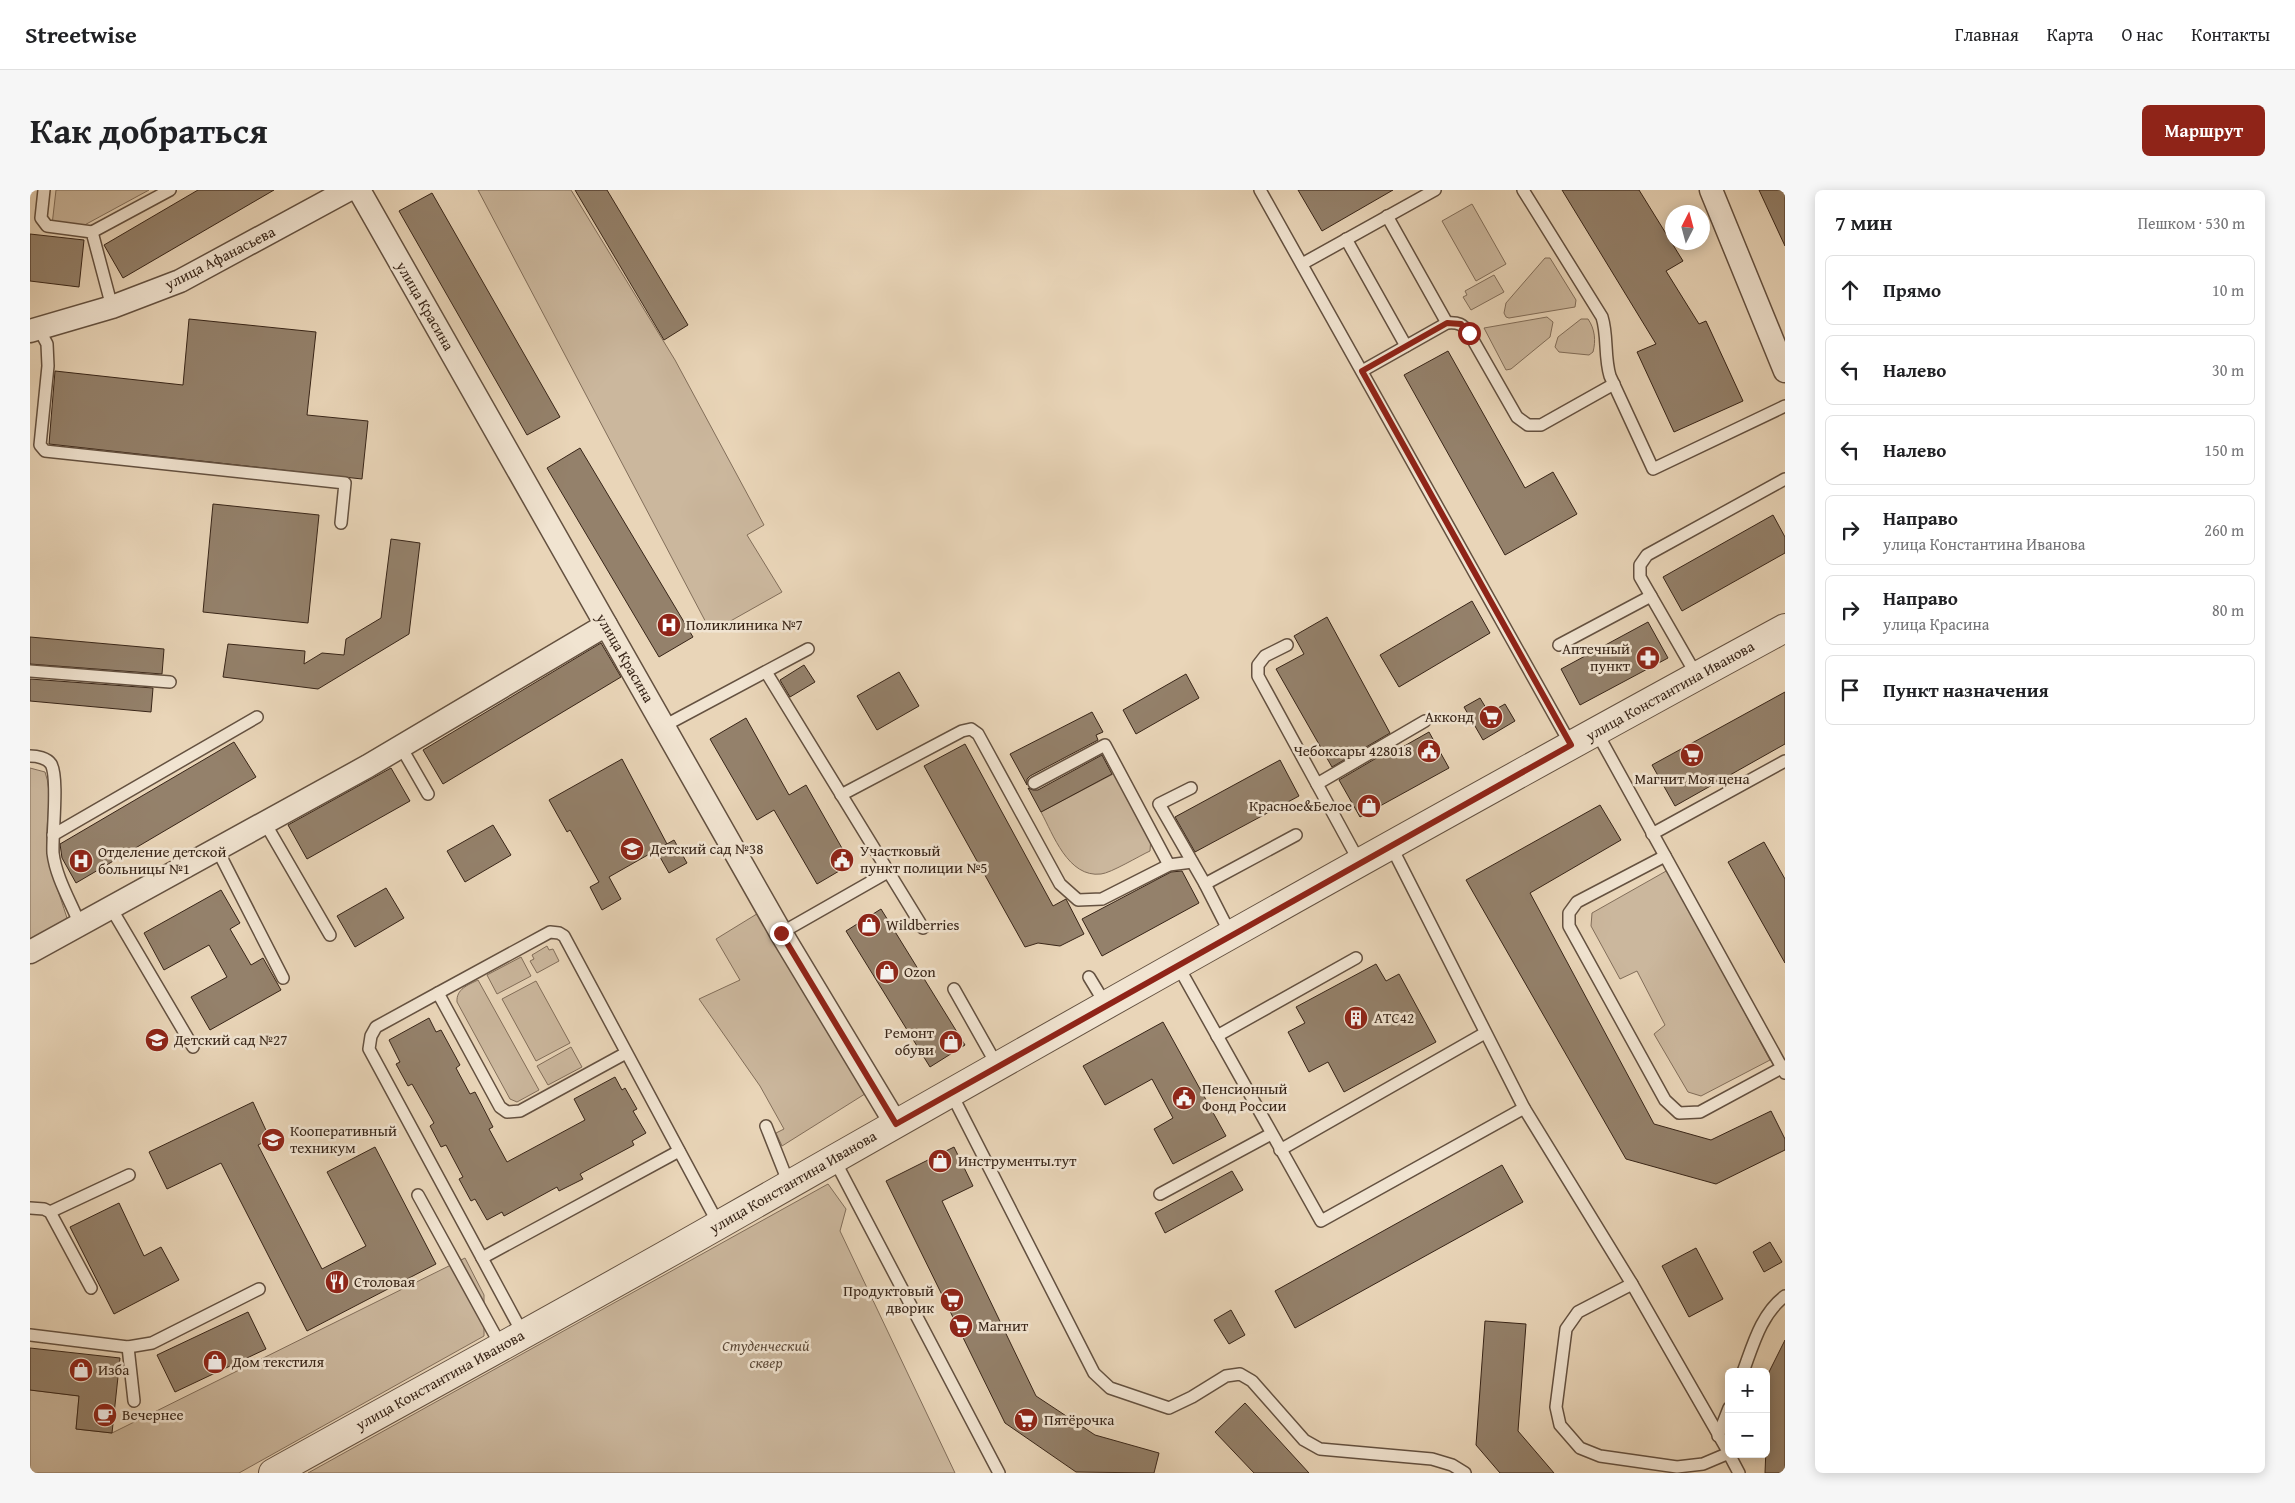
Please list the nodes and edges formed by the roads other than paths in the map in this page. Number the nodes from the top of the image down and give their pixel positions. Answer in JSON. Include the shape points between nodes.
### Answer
{"nodes":[{"id":1,"x":44,"y":190,"type":"edge"},
{"id":2,"x":170,"y":190,"type":"edge"},
{"id":3,"x":348,"y":190,"type":"edge"},
{"id":4,"x":359,"y":190,"type":"edge"},
{"id":5,"x":1260,"y":190,"type":"edge"},
{"id":6,"x":1435,"y":190,"type":"edge"},
{"id":7,"x":1523,"y":190,"type":"edge"},
{"id":8,"x":1711,"y":190,"type":"edge"},
{"id":9,"x":1387,"y":216,"type":"junction"},
{"id":10,"x":92,"y":232,"type":"junction"},
{"id":11,"x":1346,"y":239,"type":"junction"},
{"id":12,"x":1302,"y":264,"type":"junction"},
{"id":13,"x":112,"y":307,"type":"junction"},
{"id":14,"x":1447,"y":323,"type":"junction"},
{"id":15,"x":34,"y":330,"type":"edge"},
{"id":16,"x":1406,"y":346,"type":"junction"},
{"id":17,"x":1362,"y":371,"type":"junction"},
{"id":18,"x":1785,"y":371,"type":"edge"},
{"id":19,"x":1614,"y":384,"type":"junction"},
{"id":20,"x":1785,"y":406,"type":"edge"},
{"id":21,"x":1785,"y":479,"type":"edge"},
{"id":22,"x":341,"y":523,"type":"dead end"},
{"id":23,"x":1651,"y":596,"type":"junction"},
{"id":24,"x":606,"y":625,"type":"junction"},
{"id":25,"x":1785,"y":628,"type":"edge"},
{"id":26,"x":1287,"y":645,"type":"dead end"},
{"id":27,"x":1559,"y":645,"type":"dead end"},
{"id":28,"x":808,"y":649,"type":"dead end"},
{"id":29,"x":30,"y":671,"type":"edge"},
{"id":30,"x":766,"y":672,"type":"junction"},
{"id":31,"x":1697,"y":676,"type":"junction"},
{"id":32,"x":170,"y":682,"type":"dead end"},
{"id":33,"x":257,"y":717,"type":"dead end"},
{"id":34,"x":1426,"y":721,"type":"dead end"},
{"id":35,"x":664,"y":726,"type":"junction"},
{"id":36,"x":1596,"y":731,"type":"junction"},
{"id":37,"x":1571,"y":745,"type":"junction"},
{"id":38,"x":401,"y":747,"type":"junction"},
{"id":39,"x":30,"y":756,"type":"edge"},
{"id":40,"x":1785,"y":761,"type":"edge"},
{"id":41,"x":1034,"y":783,"type":"dead end"},
{"id":42,"x":1317,"y":784,"type":"junction"},
{"id":43,"x":1191,"y":788,"type":"dead end"},
{"id":44,"x":428,"y":794,"type":"dead end"},
{"id":45,"x":841,"y":795,"type":"junction"},
{"id":46,"x":265,"y":823,"type":"junction"},
{"id":47,"x":1652,"y":834,"type":"junction"},
{"id":48,"x":53,"y":835,"type":"junction"},
{"id":49,"x":1296,"y":835,"type":"dead end"},
{"id":50,"x":1391,"y":846,"type":"junction"},
{"id":51,"x":217,"y":849,"type":"junction"},
{"id":52,"x":1665,"y":856,"type":"junction"},
{"id":53,"x":1192,"y":862,"type":"junction"},
{"id":54,"x":1360,"y":864,"type":"junction"},
{"id":55,"x":1169,"y":865,"type":"junction"},
{"id":56,"x":888,"y":872,"type":"junction"},
{"id":57,"x":1205,"y":884,"type":"junction"},
{"id":58,"x":111,"y":908,"type":"junction"},
{"id":59,"x":80,"y":925,"type":"junction"},
{"id":60,"x":922,"y":928,"type":"dead end"},
{"id":61,"x":781,"y":933,"type":"junction"},
{"id":62,"x":330,"y":935,"type":"dead end"},
{"id":63,"x":1231,"y":935,"type":"junction"},
{"id":64,"x":30,"y":952,"type":"edge"},
{"id":65,"x":1356,"y":958,"type":"dead end"},
{"id":66,"x":1178,"y":966,"type":"junction"},
{"id":67,"x":283,"y":978,"type":"dead end"},
{"id":68,"x":1089,"y":978,"type":"dead end"},
{"id":69,"x":954,"y":989,"type":"dead end"},
{"id":70,"x":438,"y":993,"type":"junction"},
{"id":71,"x":1106,"y":1005,"type":"junction"},
{"id":72,"x":1485,"y":1033,"type":"junction"},
{"id":73,"x":1217,"y":1036,"type":"junction"},
{"id":74,"x":193,"y":1047,"type":"dead end"},
{"id":75,"x":626,"y":1053,"type":"junction"},
{"id":76,"x":998,"y":1067,"type":"junction"},
{"id":77,"x":1784,"y":1069,"type":"edge"},
{"id":78,"x":951,"y":1093,"type":"junction"},
{"id":79,"x":1524,"y":1108,"type":"junction"},
{"id":80,"x":896,"y":1124,"type":"junction"},
{"id":81,"x":766,"y":1126,"type":"dead end"},
{"id":82,"x":1271,"y":1134,"type":"junction"},
{"id":83,"x":1280,"y":1150,"type":"junction"},
{"id":84,"x":679,"y":1151,"type":"junction"},
{"id":85,"x":834,"y":1159,"type":"junction"},
{"id":86,"x":129,"y":1175,"type":"dead end"},
{"id":87,"x":789,"y":1184,"type":"junction"},
{"id":88,"x":1160,"y":1194,"type":"dead end"},
{"id":89,"x":418,"y":1195,"type":"dead end"},
{"id":90,"x":30,"y":1208,"type":"edge"},
{"id":91,"x":50,"y":1212,"type":"junction"},
{"id":92,"x":719,"y":1225,"type":"junction"},
{"id":93,"x":482,"y":1258,"type":"junction"},
{"id":94,"x":1632,"y":1284,"type":"junction"},
{"id":95,"x":91,"y":1288,"type":"dead end"},
{"id":96,"x":259,"y":1289,"type":"dead end"},
{"id":97,"x":1785,"y":1296,"type":"edge"},
{"id":98,"x":30,"y":1335,"type":"edge"},
{"id":99,"x":512,"y":1340,"type":"junction"},
{"id":100,"x":128,"y":1348,"type":"junction"},
{"id":101,"x":1745,"y":1368,"type":"edge"},
{"id":102,"x":134,"y":1401,"type":"dead end"},
{"id":103,"x":1727,"y":1413,"type":"edge"},
{"id":104,"x":1718,"y":1436,"type":"junction"},
{"id":105,"x":1725,"y":1447,"type":"edge"},
{"id":106,"x":1725,"y":1456,"type":"edge"},
{"id":107,"x":1731,"y":1458,"type":"edge"},
{"id":108,"x":273,"y":1473,"type":"edge"},
{"id":109,"x":998,"y":1473,"type":"edge"},
{"id":110,"x":1464,"y":1473,"type":"edge"},
{"id":111,"x":1738,"y":1473,"type":"edge"}],
"edges":[{"from":1,"to":10,"type":"lane","via":[[41,218],[47,226]]},
{"from":2,"to":10,"type":"lane"},
{"from":3,"to":13,"type":"street","name":"улица Афанасьева","via":[[180,281]]},
{"from":4,"to":24,"type":"street","name":"улица Красина"},
{"from":5,"to":12,"type":"lane"},
{"from":6,"to":9,"type":"lane"},
{"from":7,"to":19,"type":"lane","via":[[1602,317],[1606,363]]},
{"from":8,"to":18,"type":"street"},
{"from":9,"to":11,"type":"lane"},
{"from":9,"to":14,"type":"lane"},
{"from":10,"to":13,"type":"lane"},
{"from":11,"to":12,"type":"lane"},
{"from":11,"to":16,"type":"lane"},
{"from":12,"to":17,"type":"lane"},
{"from":13,"to":15,"type":"street","name":"улица Афанасьева"},
{"from":14,"to":16,"type":"lane"},
{"from":14,"to":19,"type":"lane","via":[[1465,327],[1517,418],[1528,425],[1541,425]]},
{"from":15,"to":22,"type":"lane","via":[[47,344],[48,366],[40,445],[45,452],[345,483]]},
{"from":16,"to":17,"type":"lane"},
{"from":17,"to":37,"type":"lane"},
{"from":19,"to":20,"type":"lane","via":[[1653,469]]},
{"from":21,"to":23,"type":"lane","via":[[1646,555],[1640,565],[1640,576]]},
{"from":23,"to":27,"type":"lane"},
{"from":23,"to":31,"type":"lane"},
{"from":24,"to":35,"type":"street","name":"улица Красина"},
{"from":24,"to":38,"type":"street"},
{"from":25,"to":31,"type":"street","name":"улица Константина Иванова"},
{"from":26,"to":42,"type":"lane","via":[[1266,656],[1258,665],[1258,676]]},
{"from":28,"to":30,"type":"lane"},
{"from":29,"to":32,"type":"lane"},
{"from":30,"to":35,"type":"lane"},
{"from":30,"to":45,"type":"lane"},
{"from":31,"to":36,"type":"street","name":"улица Константина Иванова"},
{"from":33,"to":48,"type":"lane"},
{"from":34,"to":42,"type":"lane"},
{"from":35,"to":61,"type":"street","name":"улица Красина"},
{"from":36,"to":37,"type":"street","name":"улица Константина Иванова"},
{"from":36,"to":47,"type":"lane"},
{"from":37,"to":50,"type":"street","name":"улица Константина Иванова"},
{"from":38,"to":44,"type":"lane"},
{"from":38,"to":46,"type":"street"},
{"from":39,"to":48,"type":"lane","via":[[51,764],[54,779]]},
{"from":40,"to":47,"type":"lane"},
{"from":41,"to":55,"type":"lane","via":[[1106,745]]},
{"from":42,"to":54,"type":"lane"},
{"from":43,"to":53,"type":"lane","via":[[1160,804]]},
{"from":45,"to":55,"type":"lane","via":[[971,729],[978,734],[1060,884],[1078,900],[1102,899]]},
{"from":45,"to":56,"type":"lane"},
{"from":46,"to":51,"type":"street"},
{"from":46,"to":62,"type":"lane"},
{"from":47,"to":52,"type":"lane"},
{"from":48,"to":59,"type":"lane","via":[[58,874]]},
{"from":49,"to":57,"type":"lane"},
{"from":50,"to":54,"type":"street","name":"улица Константина Иванова"},
{"from":50,"to":72,"type":"lane"},
{"from":51,"to":58,"type":"street"},
{"from":51,"to":67,"type":"lane"},
{"from":52,"to":77,"type":"lane"},
{"from":52,"to":77,"type":"lane","via":[[1577,902],[1569,913],[1569,926],[1665,1100],[1679,1113],[1700,1112]]},
{"from":53,"to":55,"type":"lane"},
{"from":53,"to":57,"type":"lane"},
{"from":54,"to":63,"type":"street","name":"улица Константина Иванова"},
{"from":56,"to":60,"type":"lane"},
{"from":56,"to":61,"type":"lane"},
{"from":57,"to":63,"type":"lane"},
{"from":58,"to":59,"type":"street"},
{"from":58,"to":74,"type":"lane"},
{"from":59,"to":64,"type":"street"},
{"from":61,"to":80,"type":"street","name":"улица Красина"},
{"from":63,"to":66,"type":"street","name":"улица Константина Иванова"},
{"from":65,"to":73,"type":"lane"},
{"from":66,"to":71,"type":"street","name":"улица Константина Иванова"},
{"from":66,"to":73,"type":"lane"},
{"from":68,"to":71,"type":"lane"},
{"from":69,"to":76,"type":"lane"},
{"from":70,"to":75,"type":"lane","via":[[500,1107],[508,1112],[520,1111]]},
{"from":70,"to":75,"type":"lane","via":[[550,932],[559,933],[564,936]]},
{"from":70,"to":93,"type":"lane","via":[[376,1027],[369,1049]]},
{"from":71,"to":76,"type":"street","name":"улица Константина Иванова"},
{"from":72,"to":79,"type":"lane"},
{"from":72,"to":83,"type":"lane"},
{"from":73,"to":82,"type":"lane"},
{"from":75,"to":84,"type":"lane"},
{"from":76,"to":78,"type":"street","name":"улица Константина Иванова"},
{"from":78,"to":80,"type":"street","name":"улица Константина Иванова"},
{"from":78,"to":110,"type":"lane","via":[[1094,1373],[1110,1388],[1169,1408],[1226,1376],[1240,1374],[1252,1381],[1304,1440],[1320,1449],[1432,1459],[1452,1465]]},
{"from":79,"to":83,"type":"lane","via":[[1321,1221]]},
{"from":79,"to":94,"type":"lane"},
{"from":80,"to":85,"type":"street","name":"улица Константина Иванова"},
{"from":81,"to":87,"type":"lane"},
{"from":82,"to":83,"type":"lane"},
{"from":82,"to":88,"type":"lane"},
{"from":84,"to":92,"type":"lane"},
{"from":84,"to":93,"type":"lane"},
{"from":85,"to":87,"type":"street","name":"улица Константина Иванова"},
{"from":85,"to":109,"type":"lane"},
{"from":86,"to":91,"type":"lane"},
{"from":87,"to":92,"type":"street","name":"улица Константина Иванова"},
{"from":89,"to":99,"type":"lane"},
{"from":90,"to":91,"type":"lane"},
{"from":91,"to":95,"type":"lane"},
{"from":92,"to":99,"type":"street","name":"улица Константина Иванова"},
{"from":93,"to":99,"type":"lane"},
{"from":94,"to":104,"type":"lane"},
{"from":94,"to":106,"type":"lane","via":[[1578,1312],[1566,1329],[1556,1407],[1560,1425],[1580,1448],[1600,1456],[1677,1467],[1704,1464]]},
{"from":96,"to":100,"type":"lane","via":[[152,1344]]},
{"from":97,"to":101,"type":"lane","via":[[1774,1304],[1761,1326]]},
{"from":98,"to":100,"type":"lane"},
{"from":99,"to":108,"type":"street","name":"улица Константина Иванова"},
{"from":100,"to":102,"type":"lane"},
{"from":103,"to":104,"type":"lane"},
{"from":104,"to":105,"type":"lane"},
{"from":107,"to":111,"type":"lane"}]}
